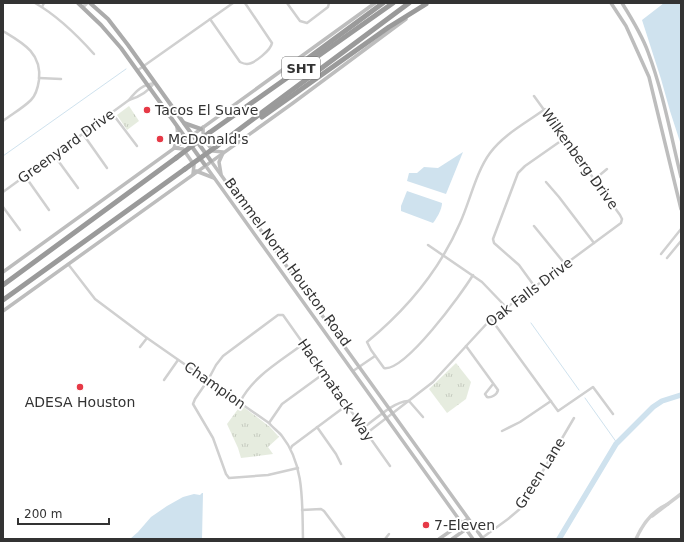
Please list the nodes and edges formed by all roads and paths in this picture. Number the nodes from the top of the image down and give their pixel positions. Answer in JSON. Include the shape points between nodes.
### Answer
{"nodes":[{"id":1,"x":35,"y":3,"type":"edge"},
{"id":2,"x":44,"y":3,"type":"edge"},
{"id":3,"x":78,"y":3,"type":"edge"},
{"id":4,"x":86,"y":3,"type":"edge"},
{"id":5,"x":90,"y":3,"type":"edge"},
{"id":6,"x":234,"y":3,"type":"edge"},
{"id":7,"x":245,"y":3,"type":"edge"},
{"id":8,"x":287,"y":3,"type":"edge"},
{"id":9,"x":375,"y":3,"type":"edge"},
{"id":10,"x":383,"y":3,"type":"edge"},
{"id":11,"x":393,"y":3,"type":"edge"},
{"id":12,"x":409,"y":3,"type":"edge"},
{"id":13,"x":611,"y":3,"type":"edge"},
{"id":14,"x":622,"y":3,"type":"edge"},
{"id":15,"x":329,"y":4,"type":"edge"},
{"id":16,"x":427,"y":4,"type":"edge"},
{"id":17,"x":42,"y":7,"type":"junction"},
{"id":18,"x":83,"y":7,"type":"junction"},
{"id":19,"x":210,"y":19,"type":"junction"},
{"id":20,"x":634,"y":22,"type":"junction"},
{"id":21,"x":626,"y":26,"type":"junction"},
{"id":22,"x":3,"y":31,"type":"edge"},
{"id":23,"x":94,"y":54,"type":"dead end"},
{"id":24,"x":143,"y":66,"type":"junction"},
{"id":25,"x":138,"y":70,"type":"junction"},
{"id":26,"x":656,"y":75,"type":"junction"},
{"id":27,"x":649,"y":77,"type":"junction"},
{"id":28,"x":39,"y":78,"type":"junction"},
{"id":29,"x":61,"y":79,"type":"dead end"},
{"id":30,"x":155,"y":83,"type":"junction"},
{"id":31,"x":147,"y":84,"type":"junction"},
{"id":32,"x":150,"y":88,"type":"junction"},
{"id":33,"x":534,"y":96,"type":"dead end"},
{"id":34,"x":129,"y":100,"type":"junction"},
{"id":35,"x":250,"y":104,"type":"junction"},
{"id":36,"x":545,"y":109,"type":"junction"},
{"id":37,"x":112,"y":113,"type":"junction"},
{"id":38,"x":3,"y":121,"type":"edge"},
{"id":39,"x":183,"y":123,"type":"junction"},
{"id":40,"x":177,"y":127,"type":"junction"},
{"id":41,"x":202,"y":128,"type":"junction"},
{"id":42,"x":83,"y":134,"type":"junction"},
{"id":43,"x":192,"y":135,"type":"junction"},
{"id":44,"x":671,"y":136,"type":"junction"},
{"id":45,"x":229,"y":137,"type":"junction"},
{"id":46,"x":664,"y":137,"type":"junction"},
{"id":47,"x":565,"y":138,"type":"junction"},
{"id":48,"x":186,"y":139,"type":"junction"},
{"id":49,"x":137,"y":146,"type":"dead end"},
{"id":50,"x":174,"y":148,"type":"junction"},
{"id":51,"x":224,"y":152,"type":"junction"},
{"id":52,"x":54,"y":155,"type":"junction"},
{"id":53,"x":211,"y":161,"type":"junction"},
{"id":54,"x":205,"y":165,"type":"junction"},
{"id":55,"x":107,"y":168,"type":"dead end"},
{"id":56,"x":607,"y":169,"type":"dead end"},
{"id":57,"x":195,"y":172,"type":"junction"},
{"id":58,"x":221,"y":175,"type":"junction"},
{"id":59,"x":25,"y":176,"type":"junction"},
{"id":60,"x":681,"y":177,"type":"edge"},
{"id":61,"x":214,"y":178,"type":"junction"},
{"id":62,"x":594,"y":179,"type":"junction"},
{"id":63,"x":546,"y":182,"type":"dead end"},
{"id":64,"x":78,"y":188,"type":"dead end"},
{"id":65,"x":3,"y":192,"type":"edge"},
{"id":66,"x":3,"y":207,"type":"edge"},
{"id":67,"x":681,"y":209,"type":"edge"},
{"id":68,"x":49,"y":210,"type":"dead end"},
{"id":69,"x":621,"y":223,"type":"joint"},
{"id":70,"x":534,"y":226,"type":"dead end"},
{"id":71,"x":681,"y":229,"type":"edge"},
{"id":72,"x":20,"y":230,"type":"dead end"},
{"id":73,"x":681,"y":241,"type":"edge"},
{"id":74,"x":594,"y":243,"type":"junction"},
{"id":75,"x":428,"y":245,"type":"dead end"},
{"id":76,"x":272,"y":247,"type":"junction"},
{"id":77,"x":266,"y":251,"type":"junction"},
{"id":78,"x":661,"y":254,"type":"dead end"},
{"id":79,"x":444,"y":255,"type":"junction"},
{"id":80,"x":667,"y":258,"type":"dead end"},
{"id":81,"x":68,"y":264,"type":"junction"},
{"id":82,"x":565,"y":264,"type":"junction"},
{"id":83,"x":3,"y":272,"type":"edge"},
{"id":84,"x":473,"y":275,"type":"junction"},
{"id":85,"x":3,"y":284,"type":"edge"},
{"id":86,"x":535,"y":287,"type":"junction"},
{"id":87,"x":308,"y":296,"type":"junction"},
{"id":88,"x":302,"y":299,"type":"junction"},
{"id":89,"x":3,"y":300,"type":"edge"},
{"id":90,"x":506,"y":307,"type":"junction"},
{"id":91,"x":3,"y":310,"type":"edge"},
{"id":92,"x":491,"y":319,"type":"junction"},
{"id":93,"x":147,"y":338,"type":"junction"},
{"id":94,"x":304,"y":344,"type":"junction"},
{"id":95,"x":466,"y":346,"type":"junction"},
{"id":96,"x":140,"y":347,"type":"dead end"},
{"id":97,"x":375,"y":356,"type":"junction"},
{"id":98,"x":178,"y":360,"type":"junction"},
{"id":99,"x":359,"y":367,"type":"junction"},
{"id":100,"x":353,"y":371,"type":"junction"},
{"id":101,"x":325,"y":374,"type":"junction"},
{"id":102,"x":164,"y":380,"type":"dead end"},
{"id":103,"x":208,"y":380,"type":"junction"},
{"id":104,"x":493,"y":384,"type":"junction"},
{"id":105,"x":551,"y":401,"type":"junction"},
{"id":106,"x":240,"y":402,"type":"junction"},
{"id":107,"x":409,"y":402,"type":"junction"},
{"id":108,"x":347,"y":405,"type":"junction"},
{"id":109,"x":389,"y":409,"type":"junction"},
{"id":110,"x":383,"y":414,"type":"junction"},
{"id":111,"x":393,"y":414,"type":"junction"},
{"id":112,"x":613,"y":414,"type":"dead end"},
{"id":113,"x":423,"y":417,"type":"dead end"},
{"id":114,"x":386,"y":418,"type":"junction"},
{"id":115,"x":574,"y":418,"type":"dead end"},
{"id":116,"x":269,"y":423,"type":"junction"},
{"id":117,"x":317,"y":427,"type":"junction"},
{"id":118,"x":363,"y":428,"type":"junction"},
{"id":119,"x":502,"y":431,"type":"dead end"},
{"id":120,"x":367,"y":433,"type":"junction"},
{"id":121,"x":291,"y":448,"type":"junction"},
{"id":122,"x":341,"y":464,"type":"dead end"},
{"id":123,"x":390,"y":466,"type":"dead end"},
{"id":124,"x":298,"y":468,"type":"junction"},
{"id":125,"x":431,"y":469,"type":"junction"},
{"id":126,"x":426,"y":473,"type":"junction"},
{"id":127,"x":681,"y":496,"type":"edge"},
{"id":128,"x":302,"y":510,"type":"junction"},
{"id":129,"x":468,"y":519,"type":"junction"},
{"id":130,"x":462,"y":524,"type":"junction"},
{"id":131,"x":472,"y":525,"type":"junction"},
{"id":132,"x":466,"y":530,"type":"junction"},
{"id":133,"x":389,"y":534,"type":"dead end"},
{"id":134,"x":482,"y":538,"type":"edge"},
{"id":135,"x":303,"y":539,"type":"edge"},
{"id":136,"x":345,"y":539,"type":"edge"},
{"id":137,"x":385,"y":539,"type":"edge"},
{"id":138,"x":439,"y":539,"type":"edge"},
{"id":139,"x":452,"y":539,"type":"edge"},
{"id":140,"x":473,"y":539,"type":"edge"},
{"id":141,"x":636,"y":539,"type":"edge"}],
"edges":[{"from":1,"to":17,"type":"street"},
{"from":2,"to":17,"type":"street"},
{"from":3,"to":18,"type":"main road","name":"Bammel North Houston Road"},
{"from":4,"to":18,"type":"street"},
{"from":5,"to":24,"type":"main road","name":"Bammel North Houston Road","via":[[108,19]]},
{"from":6,"to":19,"type":"street"},
{"from":7,"to":19,"type":"street","via":[[272,43],[269,51],[250,63],[245,64],[236,58]]},
{"from":8,"to":15,"type":"street","via":[[302,22],[309,22]]},
{"from":9,"to":41,"type":"main road"},
{"from":10,"to":35,"type":"highway"},
{"from":11,"to":35,"type":"highway","number":"SHT"},
{"from":12,"to":45,"type":"highway","number":"SHT"},
{"from":13,"to":21,"type":"main road"},
{"from":14,"to":20,"type":"main road"},
{"from":16,"to":45,"type":"highway","via":[[389,27],[276,108]]},
{"from":16,"to":51,"type":"main road"},
{"from":17,"to":23,"type":"street","via":[[76,34]]},
{"from":18,"to":25,"type":"main road","name":"Bammel North Houston Road","via":[[111,36]]},
{"from":19,"to":24,"type":"street"},
{"from":20,"to":21,"type":"main road"},
{"from":20,"to":26,"type":"main road","via":[[648,50]]},
{"from":21,"to":27,"type":"main road"},
{"from":22,"to":28,"type":"street","via":[[22,43],[36,58]]},
{"from":24,"to":25,"type":"street"},
{"from":24,"to":30,"type":"main road","name":"Bammel North Houston Road"},
{"from":25,"to":31,"type":"main road","name":"Bammel North Houston Road"},
{"from":26,"to":27,"type":"main road"},
{"from":26,"to":44,"type":"main road"},
{"from":27,"to":46,"type":"main road"},
{"from":28,"to":29,"type":"street"},
{"from":28,"to":38,"type":"street","via":[[33,98]]},
{"from":30,"to":31,"type":"street"},
{"from":30,"to":32,"type":"street","name":"Greenyard Drive"},
{"from":30,"to":39,"type":"main road","name":"Bammel North Houston Road"},
{"from":31,"to":32,"type":"main road","name":"Bammel North Houston Road"},
{"from":31,"to":34,"type":"street","name":"Greenyard Drive"},
{"from":32,"to":34,"type":"street","name":"Greenyard Drive"},
{"from":32,"to":40,"type":"main road","name":"Bammel North Houston Road"},
{"from":33,"to":36,"type":"street","name":"Wilkenberg Drive"},
{"from":34,"to":37,"type":"street","name":"Greenyard Drive"},
{"from":35,"to":85,"type":"highway","number":"SHT","bridge":true},
{"from":36,"to":47,"type":"street","name":"Wilkenberg Drive"},
{"from":36,"to":79,"type":"street","via":[[496,145],[488,156]]},
{"from":37,"to":42,"type":"street","name":"Greenyard Drive"},
{"from":37,"to":49,"type":"street"},
{"from":39,"to":41,"type":"main road"},
{"from":39,"to":43,"type":"main road","name":"Bammel North Houston Road"},
{"from":40,"to":48,"type":"main road","name":"Bammel North Houston Road"},
{"from":40,"to":50,"type":"main road","via":[[178,137]]},
{"from":41,"to":43,"type":"main road"},
{"from":41,"to":51,"type":"main road","via":[[204,139],[213,151]]},
{"from":42,"to":52,"type":"street","name":"Greenyard Drive"},
{"from":42,"to":55,"type":"street"},
{"from":43,"to":48,"type":"main road"},
{"from":43,"to":53,"type":"main road","name":"Bammel North Houston Road"},
{"from":44,"to":46,"type":"main road"},
{"from":44,"to":60,"type":"main road"},
{"from":45,"to":89,"type":"highway","number":"SHT","bridge":true},
{"from":46,"to":67,"type":"main road"},
{"from":47,"to":62,"type":"street","name":"Wilkenberg Drive"},
{"from":47,"to":86,"type":"street","via":[[520,171],[493,239],[494,243],[519,265]]},
{"from":48,"to":50,"type":"main road"},
{"from":48,"to":54,"type":"main road","name":"Bammel North Houston Road"},
{"from":50,"to":57,"type":"main road","via":[[183,150],[194,165]]},
{"from":50,"to":83,"type":"main road"},
{"from":51,"to":53,"type":"main road"},
{"from":51,"to":58,"type":"main road","via":[[219,162]]},
{"from":52,"to":59,"type":"street","name":"Greenyard Drive"},
{"from":52,"to":64,"type":"street"},
{"from":53,"to":54,"type":"main road"},
{"from":53,"to":58,"type":"main road","name":"Bammel North Houston Road"},
{"from":54,"to":57,"type":"main road"},
{"from":54,"to":61,"type":"main road","name":"Bammel North Houston Road"},
{"from":56,"to":62,"type":"street"},
{"from":57,"to":61,"type":"main road"},
{"from":57,"to":81,"type":"main road"},
{"from":58,"to":76,"type":"main road","name":"Bammel North Houston Road"},
{"from":59,"to":65,"type":"street","name":"Greenyard Drive"},
{"from":59,"to":68,"type":"street"},
{"from":61,"to":77,"type":"main road","name":"Bammel North Houston Road"},
{"from":62,"to":69,"type":"street","name":"Wilkenberg Drive","via":[[620,215]]},
{"from":63,"to":74,"type":"street"},
{"from":66,"to":72,"type":"street"},
{"from":69,"to":74,"type":"street","name":"Oak Falls Drive"},
{"from":70,"to":82,"type":"street"},
{"from":71,"to":78,"type":"street"},
{"from":73,"to":80,"type":"street"},
{"from":74,"to":82,"type":"street","name":"Oak Falls Drive"},
{"from":75,"to":79,"type":"street"},
{"from":76,"to":77,"type":"main road"},
{"from":76,"to":87,"type":"main road","name":"Bammel North Houston Road"},
{"from":77,"to":88,"type":"main road","name":"Bammel North Houston Road"},
{"from":79,"to":84,"type":"street"},
{"from":79,"to":97,"type":"street","via":[[430,276],[388,325],[367,342]]},
{"from":81,"to":91,"type":"main road"},
{"from":81,"to":93,"type":"street","name":"Champion","via":[[95,299]]},
{"from":82,"to":86,"type":"street","name":"Oak Falls Drive"},
{"from":84,"to":90,"type":"street","via":[[490,288]]},
{"from":84,"to":97,"type":"street","via":[[453,304],[406,357],[388,369],[384,368]]},
{"from":86,"to":90,"type":"street","name":"Oak Falls Drive"},
{"from":87,"to":88,"type":"main road"},
{"from":87,"to":99,"type":"main road","name":"Bammel North Houston Road"},
{"from":88,"to":100,"type":"main road","name":"Bammel North Houston Road"},
{"from":90,"to":92,"type":"street","name":"Oak Falls Drive"},
{"from":92,"to":95,"type":"street","name":"Oak Falls Drive"},
{"from":92,"to":105,"type":"street"},
{"from":93,"to":96,"type":"street"},
{"from":93,"to":98,"type":"street","name":"Champion"},
{"from":94,"to":101,"type":"street","name":"Hackmatack Way"},
{"from":94,"to":103,"type":"street","name":"Hackmatack Way","via":[[283,315],[278,314],[223,356]]},
{"from":94,"to":106,"type":"street","via":[[257,378]]},
{"from":95,"to":104,"type":"street"},
{"from":95,"to":107,"type":"street","name":"Oak Falls Drive","via":[[442,374]]},
{"from":97,"to":99,"type":"street"},
{"from":98,"to":102,"type":"street"},
{"from":98,"to":103,"type":"street","name":"Champion"},
{"from":99,"to":100,"type":"street"},
{"from":99,"to":109,"type":"main road","name":"Bammel North Houston Road"},
{"from":100,"to":110,"type":"main road","name":"Bammel North Houston Road"},
{"from":101,"to":108,"type":"street","name":"Hackmatack Way"},
{"from":101,"to":116,"type":"street","via":[[282,404]]},
{"from":103,"to":106,"type":"street","name":"Champion"},
{"from":103,"to":124,"type":"street","via":[[193,404],[213,438],[226,474],[230,478],[268,475]]},
{"from":104,"to":104,"type":"street","via":[[485,394],[487,397],[498,392]]},
{"from":105,"to":112,"type":"street","via":[[558,411],[593,387]]},
{"from":105,"to":119,"type":"street"},
{"from":106,"to":116,"type":"street","name":"Champion"},
{"from":107,"to":109,"type":"street","name":"Oak Falls Drive","via":[[402,402]]},
{"from":107,"to":111,"type":"street","name":"Oak Falls Drive"},
{"from":107,"to":113,"type":"street"},
{"from":108,"to":117,"type":"street"},
{"from":108,"to":118,"type":"street","name":"Hackmatack Way"},
{"from":109,"to":110,"type":"street","name":"Oak Falls Drive"},
{"from":109,"to":111,"type":"main road","name":"Bammel North Houston Road"},
{"from":110,"to":114,"type":"main road","name":"Bammel North Houston Road"},
{"from":110,"to":118,"type":"street","name":"Oak Falls Drive"},
{"from":111,"to":114,"type":"street","name":"Oak Falls Drive"},
{"from":111,"to":125,"type":"main road","name":"Bammel North Houston Road"},
{"from":114,"to":120,"type":"street","name":"Oak Falls Drive"},
{"from":114,"to":126,"type":"main road","name":"Bammel North Houston Road"},
{"from":115,"to":134,"type":"street","name":"Green Lane","via":[[521,508]]},
{"from":116,"to":121,"type":"street","name":"Champion"},
{"from":117,"to":121,"type":"street"},
{"from":117,"to":122,"type":"street"},
{"from":118,"to":120,"type":"street","name":"Hackmatack Way"},
{"from":120,"to":123,"type":"street","name":"Hackmatack Way"},
{"from":121,"to":124,"type":"street","name":"Champion"},
{"from":124,"to":128,"type":"street","name":"Champion"},
{"from":125,"to":126,"type":"main road"},
{"from":125,"to":129,"type":"main road","name":"Bammel North Houston Road"},
{"from":126,"to":130,"type":"main road","name":"Bammel North Houston Road"},
{"from":127,"to":141,"type":"street","via":[[652,514]]},
{"from":128,"to":135,"type":"street","name":"Champion"},
{"from":128,"to":136,"type":"street","via":[[324,511]]},
{"from":129,"to":130,"type":"main road"},
{"from":129,"to":131,"type":"main road","name":"Bammel North Houston Road"},
{"from":130,"to":132,"type":"main road","name":"Bammel North Houston Road"},
{"from":130,"to":138,"type":"main road"},
{"from":131,"to":132,"type":"main road"},
{"from":131,"to":134,"type":"main road","name":"Bammel North Houston Road"},
{"from":132,"to":139,"type":"main road"},
{"from":132,"to":140,"type":"main road","name":"Bammel North Houston Road"},
{"from":133,"to":137,"type":"street"}]}
